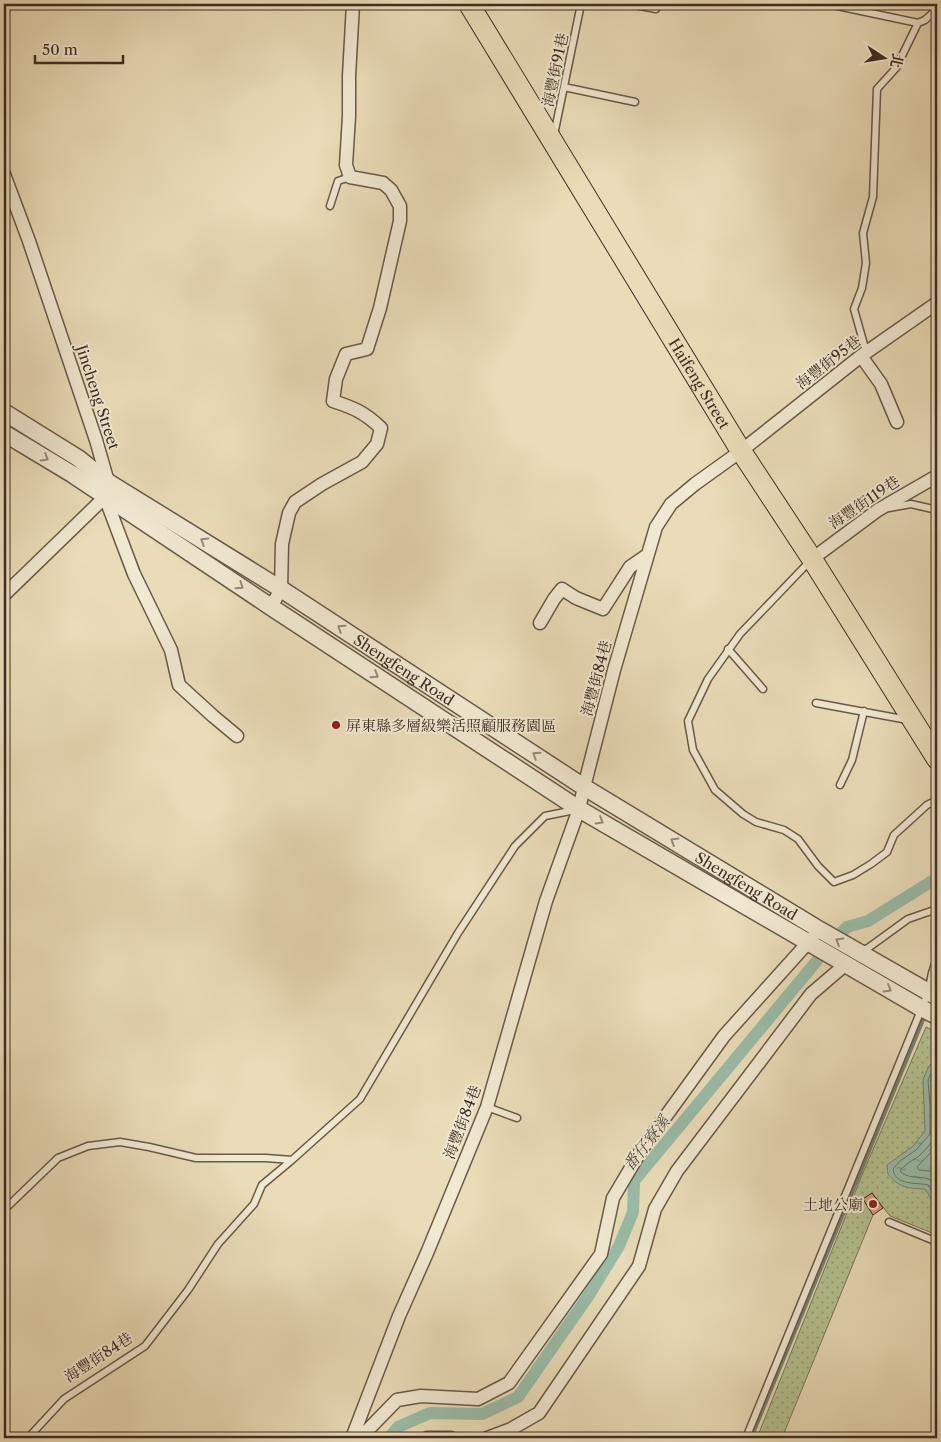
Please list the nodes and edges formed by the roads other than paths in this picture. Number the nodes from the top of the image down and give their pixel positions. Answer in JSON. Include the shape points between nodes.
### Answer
{"nodes":[{"id":1,"x":353,"y":4,"type":"edge"},
{"id":2,"x":469,"y":4,"type":"edge"},
{"id":3,"x":581,"y":4,"type":"edge"},
{"id":4,"x":629,"y":4,"type":"edge"},
{"id":5,"x":828,"y":4,"type":"edge"},
{"id":6,"x":656,"y":9,"type":"dead end"},
{"id":7,"x":937,"y":9,"type":"edge"},
{"id":8,"x":918,"y":23,"type":"junction"},
{"id":9,"x":564,"y":87,"type":"junction"},
{"id":10,"x":635,"y":102,"type":"dead end"},
{"id":11,"x":552,"y":141,"type":"junction"},
{"id":12,"x":4,"y":174,"type":"edge"},
{"id":13,"x":350,"y":177,"type":"junction"},
{"id":14,"x":330,"y":206,"type":"dead end"},
{"id":15,"x":937,"y":304,"type":"edge"},
{"id":16,"x":861,"y":356,"type":"junction"},
{"id":17,"x":4,"y":412,"type":"edge"},
{"id":18,"x":897,"y":422,"type":"dead end"},
{"id":19,"x":4,"y":433,"type":"edge"},
{"id":20,"x":741,"y":451,"type":"junction"},
{"id":21,"x":937,"y":476,"type":"edge"},
{"id":22,"x":107,"y":490,"type":"junction"},
{"id":23,"x":878,"y":510,"type":"junction"},
{"id":24,"x":937,"y":510,"type":"edge"},
{"id":25,"x":646,"y":556,"type":"junction"},
{"id":26,"x":812,"y":559,"type":"junction"},
{"id":27,"x":281,"y":589,"type":"junction"},
{"id":28,"x":4,"y":595,"type":"edge"},
{"id":29,"x":271,"y":607,"type":"junction"},
{"id":30,"x":540,"y":623,"type":"dead end"},
{"id":31,"x":728,"y":649,"type":"junction"},
{"id":32,"x":763,"y":689,"type":"dead end"},
{"id":33,"x":816,"y":703,"type":"dead end"},
{"id":34,"x":864,"y":711,"type":"junction"},
{"id":35,"x":914,"y":721,"type":"junction"},
{"id":36,"x":237,"y":736,"type":"dead end"},
{"id":37,"x":937,"y":759,"type":"edge"},
{"id":38,"x":840,"y":785,"type":"dead end"},
{"id":39,"x":584,"y":786,"type":"junction"},
{"id":40,"x":937,"y":800,"type":"edge"},
{"id":41,"x":579,"y":809,"type":"junction"},
{"id":42,"x":937,"y":909,"type":"edge"},
{"id":43,"x":820,"y":930,"type":"junction"},
{"id":44,"x":808,"y":942,"type":"junction"},
{"id":45,"x":858,"y":952,"type":"junction"},
{"id":46,"x":937,"y":958,"type":"edge"},
{"id":47,"x":846,"y":964,"type":"junction"},
{"id":48,"x":932,"y":995,"type":"edge"},
{"id":49,"x":921,"y":1008,"type":"junction"},
{"id":50,"x":937,"y":1016,"type":"edge"},
{"id":51,"x":486,"y":1107,"type":"junction"},
{"id":52,"x":516,"y":1118,"type":"dead end"},
{"id":53,"x":292,"y":1160,"type":"junction"},
{"id":54,"x":4,"y":1210,"type":"edge"},
{"id":55,"x":889,"y":1222,"type":"dead end"},
{"id":56,"x":937,"y":1242,"type":"edge"},
{"id":57,"x":28,"y":1438,"type":"edge"},
{"id":58,"x":352,"y":1438,"type":"edge"},
{"id":59,"x":360,"y":1438,"type":"edge"},
{"id":60,"x":427,"y":1438,"type":"edge"},
{"id":61,"x":451,"y":1438,"type":"edge"},
{"id":62,"x":487,"y":1438,"type":"edge"},
{"id":63,"x":746,"y":1438,"type":"edge"}],
"edges":[{"from":1,"to":13,"type":"street","via":[[346,165]]},
{"from":2,"to":11,"type":"main road","name":"Haifeng Street"},
{"from":3,"to":9,"type":"lane","name":"海豐街91巷"},
{"from":4,"to":6,"type":"lane"},
{"from":5,"to":8,"type":"lane"},
{"from":7,"to":8,"type":"lane"},
{"from":8,"to":16,"type":"lane","via":[[896,68],[878,89],[873,197],[864,233],[866,263],[854,309],[866,348]]},
{"from":9,"to":10,"type":"lane"},
{"from":9,"to":11,"type":"lane","name":"海豐街91巷"},
{"from":11,"to":20,"type":"main road","name":"Haifeng Street"},
{"from":12,"to":22,"type":"street","name":"Jincheng Street","via":[[96,440]]},
{"from":13,"to":14,"type":"lane","via":[[338,181]]},
{"from":13,"to":27,"type":"street","via":[[384,184],[400,206],[400,221],[380,308],[367,349],[346,354],[336,379],[333,401],[367,415],[381,428],[377,444],[362,462],[295,502],[282,544]]},
{"from":15,"to":16,"type":"street","name":"海豐街95巷"},
{"from":16,"to":18,"type":"street","via":[[881,384]]},
{"from":16,"to":20,"type":"street","name":"海豐街95巷"},
{"from":17,"to":22,"type":"street","name":"Shengfeng Road","via":[[78,458]]},
{"from":19,"to":22,"type":"street","name":"Shengfeng Road","one_way":true,"via":[[72,474]]},
{"from":20,"to":25,"type":"street","name":"海豐街84巷","via":[[671,504],[656,527]]},
{"from":20,"to":26,"type":"main road","name":"Haifeng Street"},
{"from":21,"to":23,"type":"street","name":"海豐街119巷"},
{"from":27,"to":22,"type":"street","name":"Shengfeng Road","one_way":true},
{"from":22,"to":28,"type":"street"},
{"from":22,"to":29,"type":"street","name":"Shengfeng Road","one_way":true},
{"from":22,"to":36,"type":"street","name":"Jincheng Street","via":[[134,574],[171,650],[179,685]]},
{"from":23,"to":24,"type":"lane","via":[[911,504]]},
{"from":23,"to":26,"type":"street","name":"海豐街119巷"},
{"from":25,"to":30,"type":"street","via":[[630,566],[603,609],[562,589]]},
{"from":25,"to":39,"type":"street","name":"海豐街84巷"},
{"from":26,"to":31,"type":"lane"},
{"from":26,"to":35,"type":"main road","name":"Haifeng Street"},
{"from":27,"to":29,"type":"street"},
{"from":39,"to":27,"type":"street","name":"Shengfeng Road","one_way":true},
{"from":29,"to":41,"type":"street","name":"Shengfeng Road","one_way":true},
{"from":31,"to":32,"type":"lane"},
{"from":31,"to":40,"type":"lane","via":[[708,679],[688,721],[693,750],[715,790],[756,822],[784,830],[798,839],[834,882],[853,876],[882,856],[894,834]]},
{"from":33,"to":34,"type":"lane"},
{"from":34,"to":35,"type":"lane"},
{"from":34,"to":38,"type":"lane","via":[[852,760]]},
{"from":35,"to":37,"type":"main road","name":"Haifeng Street"},
{"from":39,"to":41,"type":"street","name":"海豐街84巷"},
{"from":43,"to":39,"type":"street","name":"Shengfeng Road","one_way":true},
{"from":41,"to":44,"type":"street","name":"Shengfeng Road","one_way":true},
{"from":41,"to":51,"type":"street","name":"海豐街84巷","via":[[546,901]]},
{"from":41,"to":53,"type":"lane","name":"海豐街84巷","via":[[545,816],[514,846],[458,933],[360,1099]]},
{"from":42,"to":45,"type":"lane","via":[[908,919]]},
{"from":43,"to":44,"type":"street"},
{"from":45,"to":43,"type":"street","name":"Shengfeng Road","one_way":true},
{"from":44,"to":47,"type":"street","name":"Shengfeng Road"},
{"from":44,"to":59,"type":"street","via":[[724,1036],[642,1149],[613,1198],[601,1254],[509,1383],[478,1399],[421,1396],[397,1400]]},
{"from":45,"to":47,"type":"lane"},
{"from":45,"to":48,"type":"street","name":"Shengfeng Road"},
{"from":46,"to":48,"type":"lane","via":[[932,973]]},
{"from":47,"to":49,"type":"street","name":"Shengfeng Road","one_way":true},
{"from":47,"to":62,"type":"street","via":[[811,994],[676,1171],[655,1209],[639,1266],[539,1413]]},
{"from":48,"to":49,"type":"lane"},
{"from":49,"to":50,"type":"street","name":"Shengfeng Road"},
{"from":49,"to":63,"type":"lane"},
{"from":51,"to":52,"type":"lane"},
{"from":51,"to":58,"type":"street","name":"海豐街84巷"},
{"from":53,"to":54,"type":"lane","via":[[196,1158],[120,1142],[88,1146],[58,1158]]},
{"from":53,"to":57,"type":"lane","name":"海豐街84巷","via":[[262,1185],[254,1204],[218,1244],[145,1346],[64,1399]]},
{"from":55,"to":56,"type":"lane"},
{"from":60,"to":61,"type":"street"}]}
